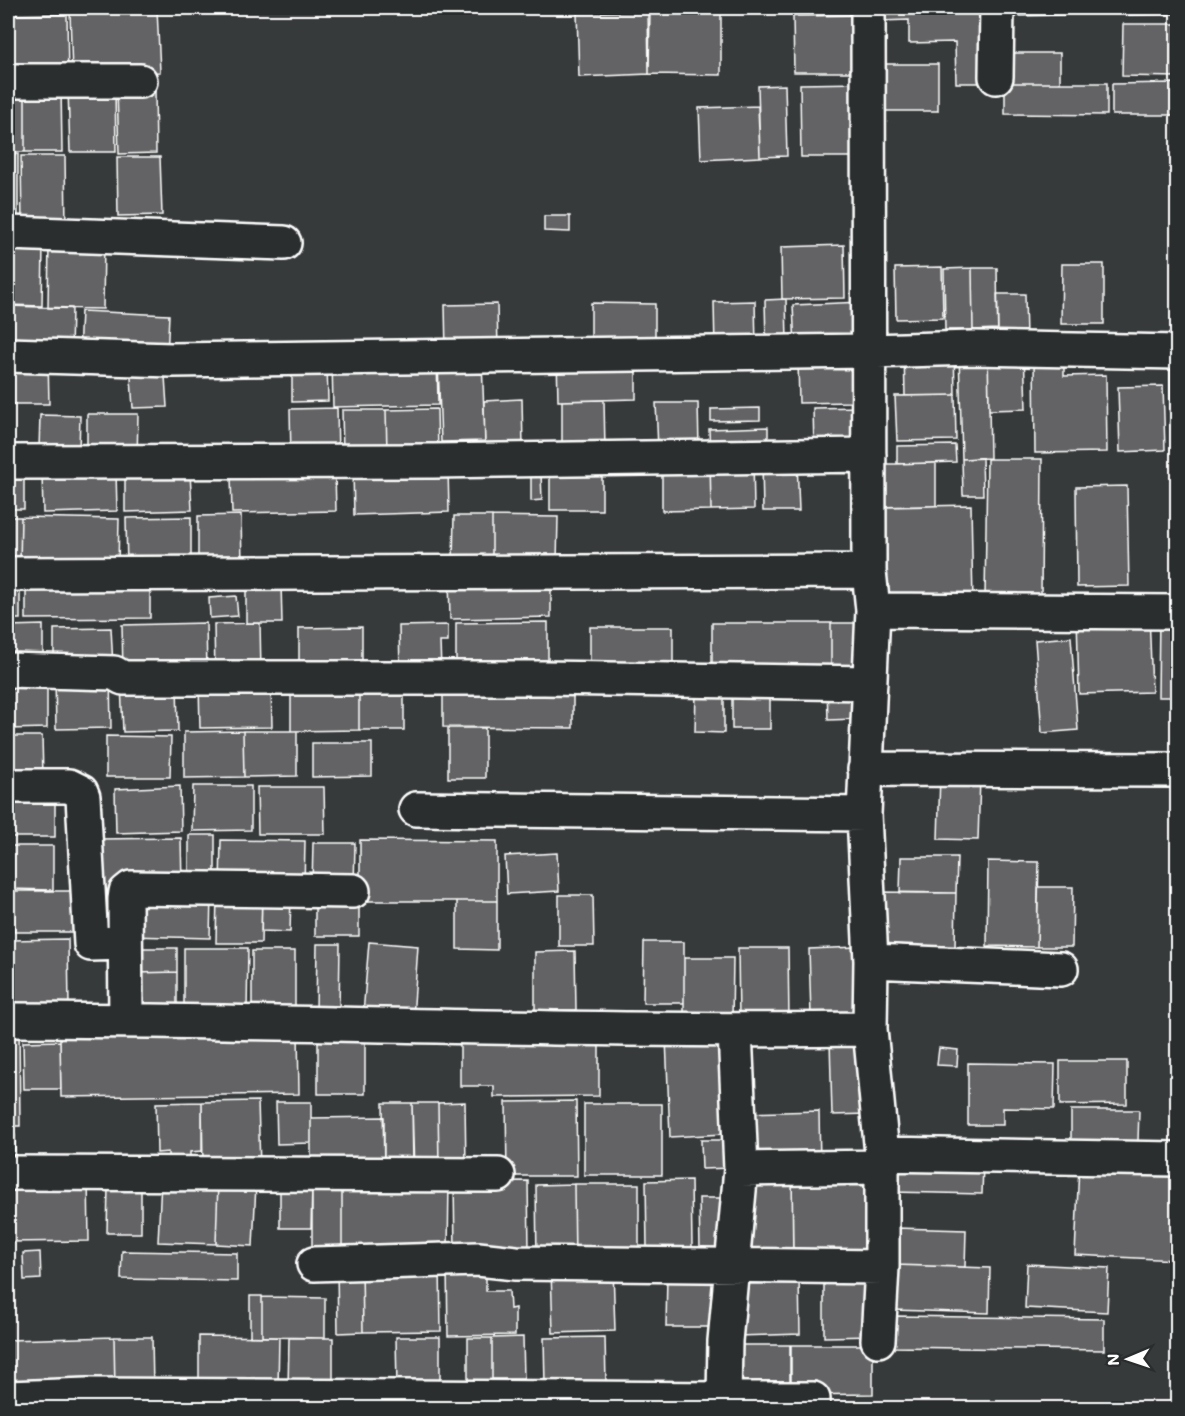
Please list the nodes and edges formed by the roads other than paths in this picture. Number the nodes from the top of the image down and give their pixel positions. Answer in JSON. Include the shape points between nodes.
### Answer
{"nodes":[{"id":1,"x":868,"y":8,"type":"edge"},
{"id":2,"x":997,"y":8,"type":"edge"},
{"id":3,"x":996,"y":77,"type":"dead end"},
{"id":4,"x":8,"y":81,"type":"edge"},
{"id":5,"x":140,"y":81,"type":"dead end"},
{"id":6,"x":8,"y":233,"type":"edge"},
{"id":7,"x":284,"y":243,"type":"dead end"},
{"id":8,"x":869,"y":351,"type":"junction"},
{"id":9,"x":1178,"y":352,"type":"edge"},
{"id":10,"x":8,"y":355,"type":"edge"},
{"id":11,"x":869,"y":455,"type":"junction"},
{"id":12,"x":8,"y":462,"type":"edge"},
{"id":13,"x":869,"y":571,"type":"junction"},
{"id":14,"x":8,"y":574,"type":"edge"},
{"id":15,"x":873,"y":610,"type":"junction"},
{"id":16,"x":1178,"y":612,"type":"edge"},
{"id":17,"x":8,"y":670,"type":"edge"},
{"id":18,"x":870,"y":683,"type":"junction"},
{"id":19,"x":865,"y":770,"type":"junction"},
{"id":20,"x":1178,"y":770,"type":"edge"},
{"id":21,"x":8,"y":786,"type":"edge"},
{"id":22,"x":416,"y":809,"type":"dead end"},
{"id":23,"x":864,"y":814,"type":"junction"},
{"id":24,"x":353,"y":891,"type":"dead end"},
{"id":25,"x":125,"y":943,"type":"junction"},
{"id":26,"x":872,"y":962,"type":"junction"},
{"id":27,"x":1061,"y":969,"type":"dead end"},
{"id":28,"x":8,"y":1020,"type":"edge"},
{"id":29,"x":126,"y":1020,"type":"junction"},
{"id":30,"x":870,"y":1029,"type":"junction"},
{"id":31,"x":735,"y":1031,"type":"junction"},
{"id":32,"x":1178,"y":1159,"type":"edge"},
{"id":33,"x":882,"y":1161,"type":"junction"},
{"id":34,"x":741,"y":1169,"type":"junction"},
{"id":35,"x":8,"y":1173,"type":"edge"},
{"id":36,"x":498,"y":1175,"type":"dead end"},
{"id":37,"x":315,"y":1264,"type":"dead end"},
{"id":38,"x":733,"y":1266,"type":"junction"},
{"id":39,"x":882,"y":1267,"type":"junction"},
{"id":40,"x":878,"y":1340,"type":"dead end"},
{"id":41,"x":8,"y":1398,"type":"edge"},
{"id":42,"x":724,"y":1399,"type":"junction"},
{"id":43,"x":813,"y":1399,"type":"dead end"},
{"id":44,"x":87,"y":1402,"type":"edge"}],
"edges":[{"from":1,"to":8,"type":"street"},
{"from":2,"to":3,"type":"street"},
{"from":4,"to":5,"type":"street"},
{"from":6,"to":7,"type":"street"},
{"from":8,"to":9,"type":"street","via":[[973,348]]},
{"from":8,"to":10,"type":"street","via":[[172,360]]},
{"from":8,"to":11,"type":"street"},
{"from":11,"to":12,"type":"street"},
{"from":11,"to":13,"type":"street"},
{"from":13,"to":14,"type":"street"},
{"from":13,"to":15,"type":"street"},
{"from":15,"to":16,"type":"street"},
{"from":15,"to":18,"type":"street"},
{"from":17,"to":18,"type":"street","via":[[114,673],[123,678]]},
{"from":18,"to":19,"type":"street"},
{"from":19,"to":20,"type":"street"},
{"from":19,"to":23,"type":"street"},
{"from":21,"to":25,"type":"street","via":[[69,786],[81,792],[91,944]]},
{"from":22,"to":23,"type":"street"},
{"from":23,"to":26,"type":"street"},
{"from":24,"to":25,"type":"street","via":[[131,888],[125,899]]},
{"from":25,"to":29,"type":"street"},
{"from":26,"to":27,"type":"street"},
{"from":26,"to":30,"type":"street"},
{"from":28,"to":29,"type":"street"},
{"from":29,"to":31,"type":"street"},
{"from":30,"to":31,"type":"street"},
{"from":30,"to":33,"type":"street"},
{"from":31,"to":34,"type":"street"},
{"from":32,"to":33,"type":"street"},
{"from":33,"to":34,"type":"street"},
{"from":33,"to":39,"type":"street"},
{"from":34,"to":38,"type":"street"},
{"from":35,"to":36,"type":"street"},
{"from":37,"to":38,"type":"street","via":[[478,1259]]},
{"from":38,"to":39,"type":"street"},
{"from":38,"to":42,"type":"street"},
{"from":39,"to":40,"type":"street"},
{"from":41,"to":44,"type":"street"},
{"from":42,"to":43,"type":"street"},
{"from":42,"to":44,"type":"street"}]}
